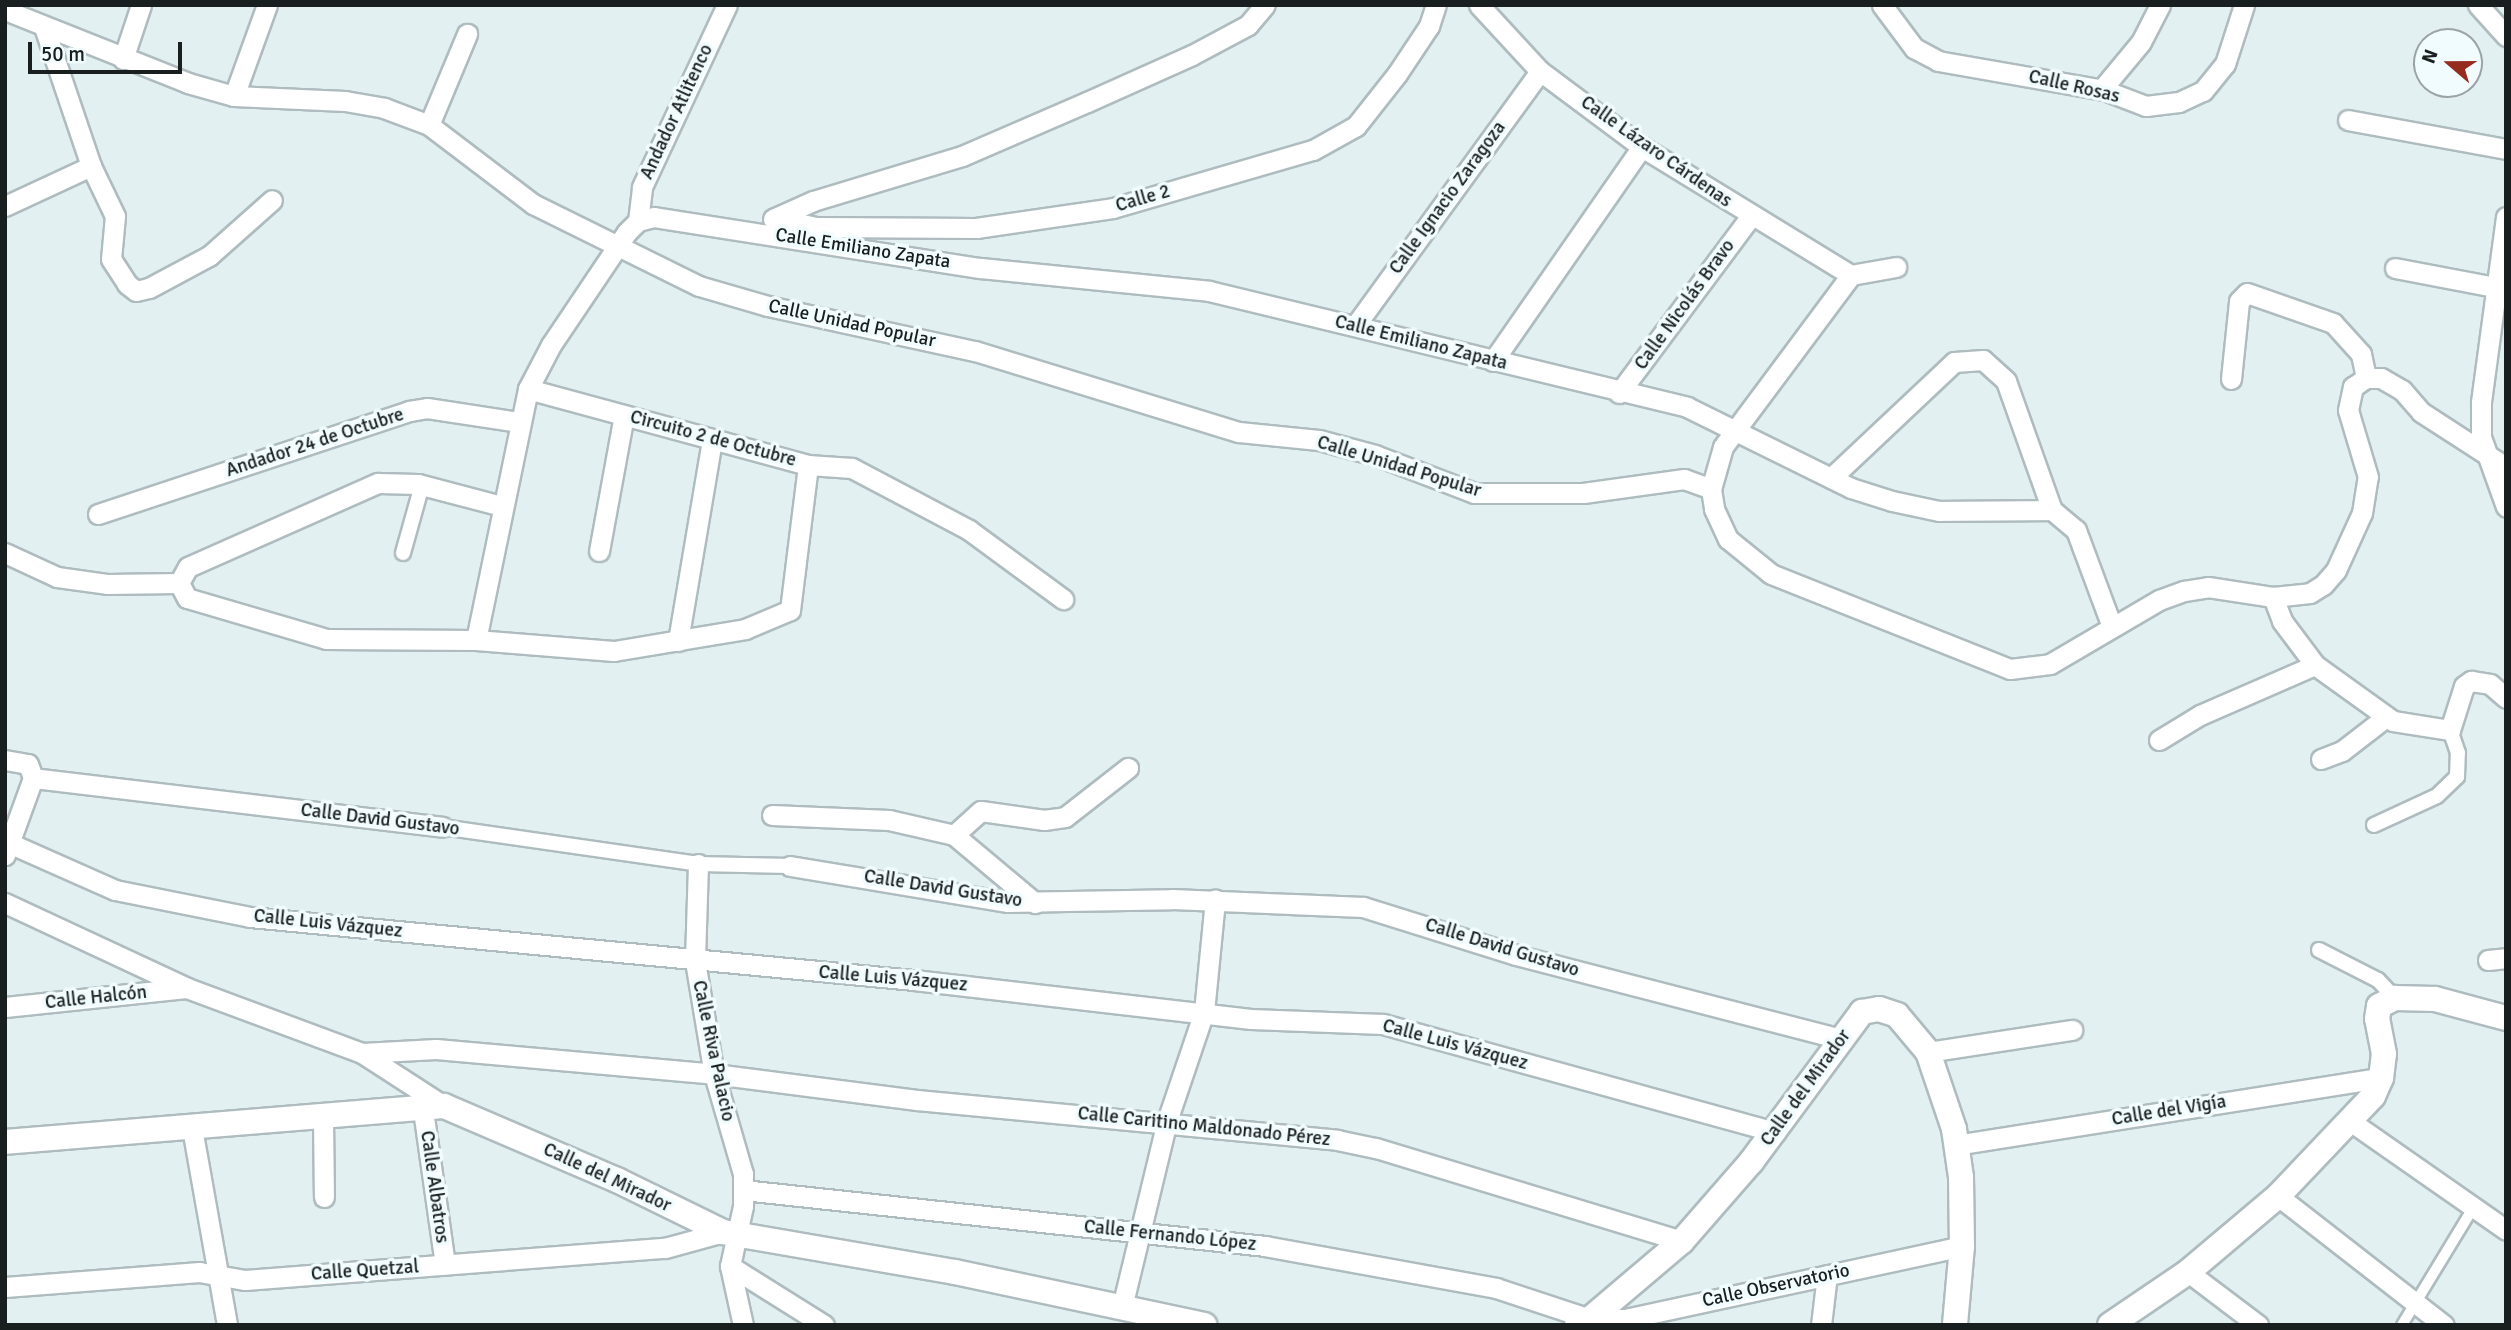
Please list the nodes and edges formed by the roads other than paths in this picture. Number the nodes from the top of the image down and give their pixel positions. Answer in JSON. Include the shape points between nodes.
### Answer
{"nodes":[{"id":1,"x":141,"y":5,"type":"edge"},
{"id":2,"x":267,"y":5,"type":"edge"},
{"id":3,"x":727,"y":5,"type":"edge"},
{"id":4,"x":1265,"y":5,"type":"edge"},
{"id":5,"x":1436,"y":5,"type":"edge"},
{"id":6,"x":1479,"y":5,"type":"edge"},
{"id":7,"x":1882,"y":5,"type":"edge"},
{"id":8,"x":2160,"y":5,"type":"edge"},
{"id":9,"x":2478,"y":5,"type":"edge"},
{"id":10,"x":5,"y":10,"type":"edge"},
{"id":11,"x":2243,"y":11,"type":"edge"},
{"id":12,"x":26,"y":19,"type":"junction"},
{"id":13,"x":44,"y":27,"type":"junction"},
{"id":14,"x":5,"y":29,"type":"edge"},
{"id":15,"x":467,"y":34,"type":"dead end"},
{"id":16,"x":2506,"y":36,"type":"edge"},
{"id":17,"x":123,"y":59,"type":"junction"},
{"id":18,"x":1540,"y":71,"type":"junction"},
{"id":19,"x":2102,"y":89,"type":"junction"},
{"id":20,"x":234,"y":96,"type":"junction"},
{"id":21,"x":2348,"y":120,"type":"dead end"},
{"id":22,"x":429,"y":125,"type":"junction"},
{"id":23,"x":1642,"y":147,"type":"junction"},
{"id":24,"x":2506,"y":149,"type":"edge"},
{"id":25,"x":91,"y":166,"type":"junction"},
{"id":26,"x":272,"y":200,"type":"dead end"},
{"id":27,"x":5,"y":206,"type":"edge"},
{"id":28,"x":1750,"y":217,"type":"junction"},
{"id":29,"x":2506,"y":217,"type":"edge"},
{"id":30,"x":775,"y":218,"type":"junction"},
{"id":31,"x":638,"y":221,"type":"junction"},
{"id":32,"x":747,"y":231,"type":"junction"},
{"id":33,"x":617,"y":248,"type":"junction"},
{"id":34,"x":1896,"y":267,"type":"dead end"},
{"id":35,"x":2395,"y":268,"type":"dead end"},
{"id":36,"x":1851,"y":275,"type":"junction"},
{"id":37,"x":2495,"y":287,"type":"junction"},
{"id":38,"x":1355,"y":326,"type":"junction"},
{"id":39,"x":1493,"y":361,"type":"junction"},
{"id":40,"x":2366,"y":378,"type":"junction"},
{"id":41,"x":2231,"y":379,"type":"dead end"},
{"id":42,"x":528,"y":389,"type":"junction"},
{"id":43,"x":1619,"y":393,"type":"junction"},
{"id":44,"x":624,"y":415,"type":"junction"},
{"id":45,"x":518,"y":422,"type":"junction"},
{"id":46,"x":1734,"y":431,"type":"junction"},
{"id":47,"x":712,"y":439,"type":"junction"},
{"id":48,"x":2488,"y":458,"type":"junction"},
{"id":49,"x":808,"y":465,"type":"junction"},
{"id":50,"x":2506,"y":467,"type":"edge"},
{"id":51,"x":1831,"y":478,"type":"junction"},
{"id":52,"x":422,"y":485,"type":"junction"},
{"id":53,"x":1711,"y":489,"type":"junction"},
{"id":54,"x":502,"y":506,"type":"junction"},
{"id":55,"x":2506,"y":508,"type":"edge"},
{"id":56,"x":2052,"y":510,"type":"junction"},
{"id":57,"x":98,"y":514,"type":"dead end"},
{"id":58,"x":598,"y":551,"type":"dead end"},
{"id":59,"x":5,"y":553,"type":"edge"},
{"id":60,"x":403,"y":553,"type":"dead end"},
{"id":61,"x":179,"y":583,"type":"junction"},
{"id":62,"x":2273,"y":597,"type":"junction"},
{"id":63,"x":1063,"y":599,"type":"dead end"},
{"id":64,"x":2112,"y":627,"type":"junction"},
{"id":65,"x":476,"y":640,"type":"junction"},
{"id":66,"x":678,"y":641,"type":"junction"},
{"id":67,"x":2315,"y":665,"type":"junction"},
{"id":68,"x":2506,"y":698,"type":"edge"},
{"id":69,"x":2386,"y":717,"type":"junction"},
{"id":70,"x":2451,"y":730,"type":"junction"},
{"id":71,"x":2159,"y":740,"type":"dead end"},
{"id":72,"x":2320,"y":759,"type":"dead end"},
{"id":73,"x":5,"y":760,"type":"edge"},
{"id":74,"x":1128,"y":768,"type":"dead end"},
{"id":75,"x":31,"y":771,"type":"junction"},
{"id":76,"x":772,"y":815,"type":"dead end"},
{"id":77,"x":2374,"y":825,"type":"dead end"},
{"id":78,"x":442,"y":828,"type":"joint"},
{"id":79,"x":954,"y":835,"type":"junction"},
{"id":80,"x":7,"y":849,"type":"edge"},
{"id":81,"x":698,"y":864,"type":"junction"},
{"id":82,"x":790,"y":866,"type":"joint"},
{"id":83,"x":1215,"y":901,"type":"junction"},
{"id":84,"x":5,"y":903,"type":"edge"},
{"id":85,"x":1035,"y":903,"type":"junction"},
{"id":86,"x":2319,"y":950,"type":"dead end"},
{"id":87,"x":695,"y":961,"type":"junction"},
{"id":88,"x":187,"y":988,"type":"junction"},
{"id":89,"x":2387,"y":1002,"type":"junction"},
{"id":90,"x":5,"y":1007,"type":"edge"},
{"id":91,"x":1204,"y":1012,"type":"junction"},
{"id":92,"x":2506,"y":1018,"type":"edge"},
{"id":93,"x":2072,"y":1030,"type":"dead end"},
{"id":94,"x":1840,"y":1039,"type":"junction"},
{"id":95,"x":1928,"y":1052,"type":"junction"},
{"id":96,"x":362,"y":1053,"type":"junction"},
{"id":97,"x":714,"y":1074,"type":"junction"},
{"id":98,"x":2382,"y":1078,"type":"junction"},
{"id":99,"x":433,"y":1108,"type":"junction"},
{"id":100,"x":323,"y":1119,"type":"junction"},
{"id":101,"x":1167,"y":1121,"type":"junction"},
{"id":102,"x":2350,"y":1121,"type":"junction"},
{"id":103,"x":192,"y":1128,"type":"junction"},
{"id":104,"x":1775,"y":1132,"type":"junction"},
{"id":105,"x":5,"y":1142,"type":"edge"},
{"id":106,"x":1956,"y":1145,"type":"junction"},
{"id":107,"x":743,"y":1191,"type":"junction"},
{"id":108,"x":2278,"y":1196,"type":"junction"},
{"id":109,"x":324,"y":1198,"type":"dead end"},
{"id":110,"x":2473,"y":1208,"type":"junction"},
{"id":111,"x":1140,"y":1230,"type":"junction"},
{"id":112,"x":2506,"y":1230,"type":"edge"},
{"id":113,"x":729,"y":1234,"type":"junction"},
{"id":114,"x":1682,"y":1241,"type":"junction"},
{"id":115,"x":1962,"y":1246,"type":"junction"},
{"id":116,"x":445,"y":1264,"type":"junction"},
{"id":117,"x":730,"y":1266,"type":"junction"},
{"id":118,"x":2188,"y":1272,"type":"junction"},
{"id":119,"x":219,"y":1275,"type":"junction"},
{"id":120,"x":1827,"y":1275,"type":"junction"},
{"id":121,"x":5,"y":1287,"type":"edge"},
{"id":122,"x":2416,"y":1303,"type":"junction"},
{"id":123,"x":1122,"y":1307,"type":"junction"},
{"id":124,"x":1583,"y":1322,"type":"edge"},
{"id":125,"x":227,"y":1325,"type":"edge"},
{"id":126,"x":743,"y":1325,"type":"edge"},
{"id":127,"x":824,"y":1325,"type":"edge"},
{"id":128,"x":1204,"y":1325,"type":"edge"},
{"id":129,"x":1821,"y":1325,"type":"edge"},
{"id":130,"x":1955,"y":1325,"type":"edge"},
{"id":131,"x":2110,"y":1325,"type":"edge"},
{"id":132,"x":2258,"y":1325,"type":"edge"},
{"id":133,"x":2402,"y":1325,"type":"edge"},
{"id":134,"x":2444,"y":1325,"type":"edge"}],
"edges":[{"from":1,"to":17,"type":"street"},
{"from":2,"to":20,"type":"street"},
{"from":3,"to":31,"type":"street","name":"Andador Atlitenco","via":[[642,187]]},
{"from":4,"to":30,"type":"street","via":[[1248,25],[1087,102],[962,156],[813,201]]},
{"from":5,"to":30,"type":"street","name":"Calle 2","via":[[1429,26],[1356,126],[1313,150],[1113,208],[976,228],[816,227]]},
{"from":6,"to":18,"type":"street","name":"Calle Lázaro Cárdenas"},
{"from":7,"to":19,"type":"street","name":"Calle Rosas","via":[[1914,48],[1938,61]]},
{"from":8,"to":19,"type":"street","via":[[2141,42]]},
{"from":9,"to":16,"type":"street"},
{"from":10,"to":12,"type":"street","name":"Calle Unidad Popular"},
{"from":11,"to":19,"type":"street","name":"Calle Rosas","via":[[2225,64],[2203,91],[2179,102],[2146,106]]},
{"from":12,"to":13,"type":"street","name":"Calle Unidad Popular"},
{"from":12,"to":14,"type":"street"},
{"from":13,"to":17,"type":"street","name":"Calle Unidad Popular"},
{"from":13,"to":25,"type":"street"},
{"from":15,"to":22,"type":"street"},
{"from":17,"to":20,"type":"street","name":"Calle Unidad Popular"},
{"from":18,"to":23,"type":"street","name":"Calle Lázaro Cárdenas"},
{"from":18,"to":38,"type":"street","name":"Calle Ignacio Zaragoza"},
{"from":20,"to":22,"type":"street","name":"Calle Unidad Popular","via":[[345,101],[384,108]]},
{"from":21,"to":24,"type":"street"},
{"from":22,"to":33,"type":"street","name":"Calle Unidad Popular","via":[[533,204]]},
{"from":23,"to":28,"type":"street","name":"Calle Lázaro Cárdenas"},
{"from":23,"to":39,"type":"street"},
{"from":25,"to":26,"type":"street","via":[[115,216],[111,258],[136,291],[209,256]]},
{"from":25,"to":27,"type":"street"},
{"from":28,"to":36,"type":"street","name":"Calle Lázaro Cárdenas"},
{"from":28,"to":43,"type":"street","name":"Calle Nicolás Bravo"},
{"from":29,"to":37,"type":"street"},
{"from":30,"to":32,"type":"street"},
{"from":31,"to":32,"type":"street","name":"Calle Emiliano Zapata","via":[[653,216]]},
{"from":31,"to":33,"type":"street"},
{"from":32,"to":38,"type":"street","name":"Calle Emiliano Zapata","via":[[980,268],[1209,291]]},
{"from":33,"to":42,"type":"street","via":[[551,345]]},
{"from":33,"to":53,"type":"street","name":"Calle Unidad Popular","via":[[699,286],[768,306],[975,351],[1239,432],[1320,440],[1474,493],[1583,493],[1684,479]]},
{"from":34,"to":36,"type":"street"},
{"from":35,"to":37,"type":"street"},
{"from":36,"to":46,"type":"street"},
{"from":37,"to":48,"type":"street","via":[[2481,403],[2481,437]]},
{"from":38,"to":39,"type":"street","name":"Calle Emiliano Zapata"},
{"from":39,"to":43,"type":"street","name":"Calle Emiliano Zapata"},
{"from":40,"to":41,"type":"street","via":[[2361,354],[2333,323],[2247,293],[2239,301]]},
{"from":40,"to":48,"type":"street","via":[[2381,378],[2402,390],[2421,412]]},
{"from":40,"to":62,"type":"street","via":[[2353,387],[2348,410],[2368,477],[2362,513],[2323,585],[2310,593]]},
{"from":42,"to":44,"type":"street","name":"Circuito 2 de Octubre"},
{"from":42,"to":45,"type":"street"},
{"from":43,"to":46,"type":"street","name":"Calle Emiliano Zapata","via":[[1687,407]]},
{"from":44,"to":47,"type":"street","name":"Circuito 2 de Octubre"},
{"from":44,"to":58,"type":"street"},
{"from":45,"to":54,"type":"street"},
{"from":45,"to":57,"type":"street","name":"Andador 24 de Octubre","via":[[427,408],[409,411]]},
{"from":46,"to":51,"type":"street","name":"Calle Emiliano Zapata"},
{"from":46,"to":53,"type":"street","via":[[1723,447]]},
{"from":47,"to":49,"type":"street","name":"Circuito 2 de Octubre"},
{"from":47,"to":66,"type":"street"},
{"from":48,"to":50,"type":"street"},
{"from":48,"to":55,"type":"street"},
{"from":49,"to":63,"type":"street","via":[[852,468],[911,497],[969,530]]},
{"from":49,"to":66,"type":"street","name":"Circuito 2 de Octubre","via":[[790,610],[745,629]]},
{"from":51,"to":56,"type":"street","name":"Calle Emiliano Zapata","via":[[1892,501],[1939,511]]},
{"from":51,"to":56,"type":"street","via":[[1954,362],[1983,360],[2006,381]]},
{"from":52,"to":54,"type":"street"},
{"from":52,"to":60,"type":"street"},
{"from":52,"to":61,"type":"street","via":[[378,483],[188,567]]},
{"from":53,"to":64,"type":"street","via":[[1714,509],[1728,538],[1771,574],[2010,669],[2050,664]]},
{"from":54,"to":65,"type":"street"},
{"from":56,"to":64,"type":"street","via":[[2076,530]]},
{"from":59,"to":61,"type":"street","via":[[57,577],[107,584]]},
{"from":61,"to":65,"type":"street","name":"Circuito 2 de Octubre","via":[[187,598],[326,639]]},
{"from":62,"to":64,"type":"street","via":[[2208,587],[2184,591]]},
{"from":62,"to":67,"type":"street","via":[[2282,621]]},
{"from":65,"to":66,"type":"street","name":"Circuito 2 de Octubre","via":[[614,651]]},
{"from":67,"to":69,"type":"street"},
{"from":67,"to":71,"type":"street","via":[[2200,715]]},
{"from":68,"to":70,"type":"street","via":[[2490,684],[2471,681],[2464,686]]},
{"from":69,"to":70,"type":"street"},
{"from":69,"to":72,"type":"street","via":[[2342,751]]},
{"from":70,"to":77,"type":"street","via":[[2459,753],[2456,777],[2437,796]]},
{"from":73,"to":75,"type":"street","name":"Calle David Gustavo"},
{"from":74,"to":79,"type":"street","via":[[1065,817],[1044,820],[981,811]]},
{"from":75,"to":78,"type":"street","name":"Calle David Gustavo"},
{"from":75,"to":80,"type":"street"},
{"from":76,"to":79,"type":"street","via":[[889,820]]},
{"from":78,"to":81,"type":"street","name":"Calle David Gustavo"},
{"from":79,"to":85,"type":"street"},
{"from":80,"to":87,"type":"street","name":"Calle Luis Vázquez","via":[[115,890],[250,917]]},
{"from":81,"to":82,"type":"street","name":"Calle David Gustavo"},
{"from":81,"to":87,"type":"street","name":"Calle Riva Palacio"},
{"from":82,"to":85,"type":"street","name":"Calle David Gustavo"},
{"from":83,"to":85,"type":"street","name":"Calle David Gustavo"},
{"from":83,"to":91,"type":"street"},
{"from":83,"to":94,"type":"street","name":"Calle David Gustavo","via":[[1363,906],[1516,955]]},
{"from":84,"to":88,"type":"street"},
{"from":86,"to":89,"type":"street","via":[[2378,980]]},
{"from":87,"to":91,"type":"street","name":"Calle Luis Vázquez"},
{"from":87,"to":97,"type":"street","name":"Calle Riva Palacio"},
{"from":88,"to":90,"type":"street","name":"Calle Halcón"},
{"from":88,"to":96,"type":"street"},
{"from":89,"to":92,"type":"street","via":[[2435,999]]},
{"from":89,"to":98,"type":"street","via":[[2376,1019],[2384,1054]]},
{"from":91,"to":101,"type":"street"},
{"from":91,"to":104,"type":"street","name":"Calle Luis Vázquez","via":[[1251,1019],[1383,1024]]},
{"from":93,"to":95,"type":"street"},
{"from":94,"to":95,"type":"street","name":"Calle del Mirador","via":[[1862,1012],[1879,1009],[1897,1014]]},
{"from":94,"to":104,"type":"street","name":"Calle del Mirador"},
{"from":95,"to":106,"type":"street","name":"Calle del Mirador"},
{"from":96,"to":97,"type":"street","name":"Calle Caritino Maldonado Pérez","via":[[436,1049]]},
{"from":96,"to":99,"type":"street"},
{"from":97,"to":101,"type":"street","name":"Calle Caritino Maldonado Pérez","via":[[917,1100]]},
{"from":97,"to":107,"type":"street","name":"Calle Riva Palacio","via":[[743,1174]]},
{"from":98,"to":102,"type":"street"},
{"from":98,"to":106,"type":"street","name":"Calle del Vigía"},
{"from":99,"to":100,"type":"street","name":"Calle del Mirador"},
{"from":99,"to":113,"type":"street","name":"Calle del Mirador","via":[[617,1180]]},
{"from":99,"to":116,"type":"street","name":"Calle Albatros"},
{"from":100,"to":103,"type":"street","name":"Calle del Mirador"},
{"from":100,"to":109,"type":"street"},
{"from":101,"to":111,"type":"street"},
{"from":101,"to":114,"type":"street","name":"Calle Caritino Maldonado Pérez","via":[[1376,1148]]},
{"from":102,"to":108,"type":"street"},
{"from":102,"to":110,"type":"street"},
{"from":103,"to":105,"type":"street","name":"Calle del Mirador"},
{"from":103,"to":119,"type":"street"},
{"from":104,"to":114,"type":"street","name":"Calle del Mirador"},
{"from":106,"to":115,"type":"street","name":"Calle del Mirador"},
{"from":107,"to":111,"type":"street","name":"Calle Fernando López"},
{"from":107,"to":113,"type":"street","name":"Calle Riva Palacio"},
{"from":108,"to":118,"type":"street"},
{"from":108,"to":122,"type":"street"},
{"from":110,"to":112,"type":"street"},
{"from":110,"to":122,"type":"lane"},
{"from":111,"to":123,"type":"street"},
{"from":111,"to":124,"type":"street","name":"Calle Fernando López","via":[[1379,1264],[1496,1288]]},
{"from":113,"to":116,"type":"street","name":"Calle Quetzal","via":[[665,1248]]},
{"from":113,"to":117,"type":"street"},
{"from":113,"to":123,"type":"street","name":"Calle del Mirador"},
{"from":114,"to":124,"type":"street","name":"Calle del Mirador"},
{"from":115,"to":120,"type":"street","name":"Calle Observatorio"},
{"from":115,"to":130,"type":"street","name":"Calle del Mirador"},
{"from":116,"to":119,"type":"street","name":"Calle Quetzal","via":[[245,1280]]},
{"from":117,"to":126,"type":"street"},
{"from":117,"to":127,"type":"street"},
{"from":118,"to":131,"type":"street"},
{"from":118,"to":132,"type":"street"},
{"from":119,"to":121,"type":"street","name":"Calle Quetzal","via":[[199,1272]]},
{"from":119,"to":125,"type":"street"},
{"from":120,"to":124,"type":"street","name":"Calle Observatorio","via":[[1625,1320]]},
{"from":120,"to":129,"type":"street"},
{"from":122,"to":133,"type":"lane"},
{"from":122,"to":134,"type":"street"},
{"from":123,"to":128,"type":"street","name":"Calle del Mirador"}]}
